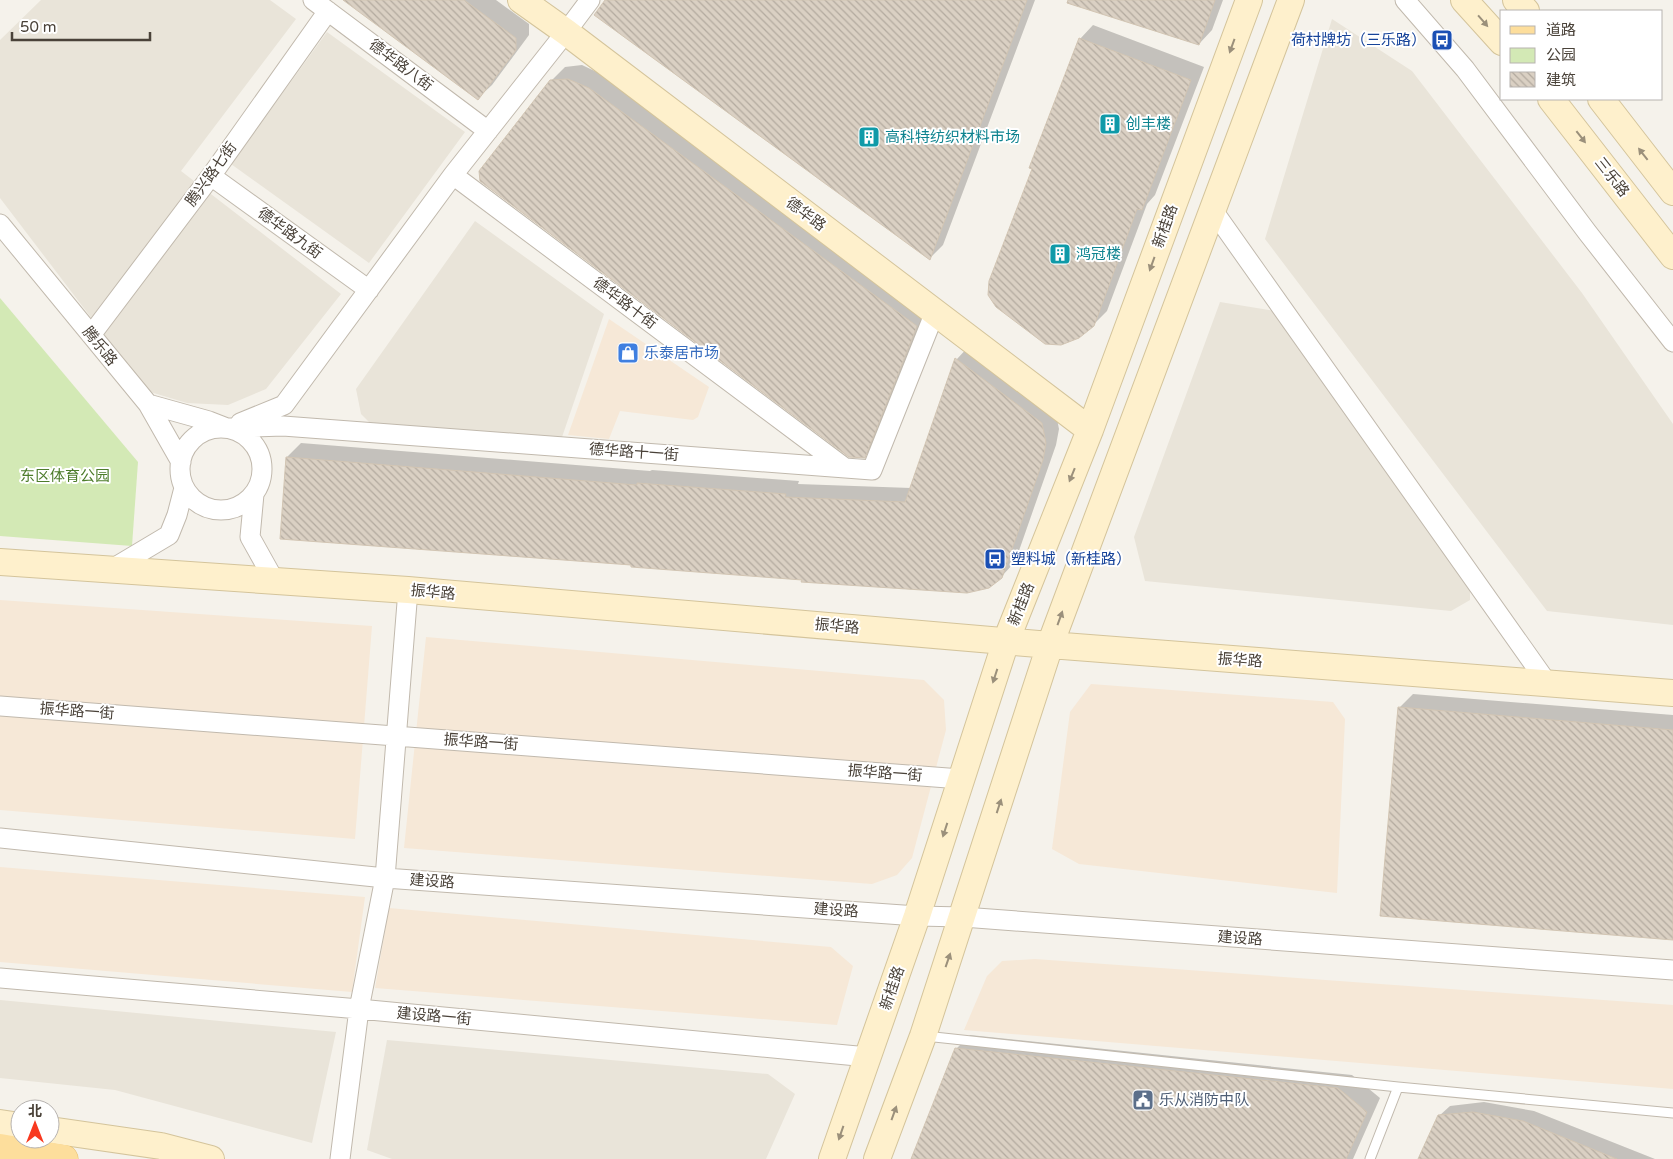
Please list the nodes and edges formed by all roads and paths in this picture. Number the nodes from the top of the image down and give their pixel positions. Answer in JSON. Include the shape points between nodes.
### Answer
{"nodes":[{"id":1,"x":521,"y":0,"type":"edge"},
{"id":2,"x":590,"y":0,"type":"edge"},
{"id":3,"x":1249,"y":0,"type":"edge"},
{"id":4,"x":1290,"y":0,"type":"edge"},
{"id":5,"x":1405,"y":0,"type":"edge"},
{"id":6,"x":1464,"y":0,"type":"edge"},
{"id":7,"x":1516,"y":0,"type":"edge"},
{"id":8,"x":320,"y":6,"type":"edge"},
{"id":9,"x":1525,"y":10,"type":"edge"},
{"id":10,"x":566,"y":32,"type":"junction"},
{"id":11,"x":1500,"y":40,"type":"edge"},
{"id":12,"x":1552,"y":100,"type":"edge"},
{"id":13,"x":1601,"y":100,"type":"edge"},
{"id":14,"x":488,"y":131,"type":"junction"},
{"id":15,"x":453,"y":175,"type":"junction"},
{"id":16,"x":211,"y":176,"type":"junction"},
{"id":17,"x":1673,"y":192,"type":"edge"},
{"id":18,"x":1212,"y":210,"type":"junction"},
{"id":19,"x":0,"y":224,"type":"edge"},
{"id":20,"x":1673,"y":256,"type":"edge"},
{"id":21,"x":368,"y":290,"type":"junction"},
{"id":22,"x":936,"y":312,"type":"junction"},
{"id":23,"x":91,"y":335,"type":"junction"},
{"id":24,"x":1673,"y":342,"type":"edge"},
{"id":25,"x":148,"y":404,"type":"junction"},
{"id":26,"x":227,"y":428,"type":"junction"},
{"id":27,"x":1090,"y":430,"type":"junction"},
{"id":28,"x":180,"y":462,"type":"junction"},
{"id":29,"x":845,"y":468,"type":"junction"},
{"id":30,"x":184,"y":488,"type":"junction"},
{"id":31,"x":254,"y":494,"type":"junction"},
{"id":32,"x":0,"y":562,"type":"edge"},
{"id":33,"x":112,"y":569,"type":"junction"},
{"id":34,"x":274,"y":580,"type":"junction"},
{"id":35,"x":408,"y":590,"type":"junction"},
{"id":36,"x":1006,"y":641,"type":"junction"},
{"id":37,"x":1050,"y":646,"type":"junction"},
{"id":38,"x":1548,"y":684,"type":"junction"},
{"id":39,"x":1673,"y":693,"type":"edge"},
{"id":40,"x":0,"y":706,"type":"edge"},
{"id":41,"x":397,"y":736,"type":"junction"},
{"id":42,"x":961,"y":779,"type":"junction"},
{"id":43,"x":0,"y":838,"type":"edge"},
{"id":44,"x":385,"y":878,"type":"junction"},
{"id":45,"x":917,"y":916,"type":"junction"},
{"id":46,"x":963,"y":917,"type":"junction"},
{"id":47,"x":1673,"y":970,"type":"edge"},
{"id":48,"x":0,"y":978,"type":"edge"},
{"id":49,"x":359,"y":1009,"type":"junction"},
{"id":50,"x":923,"y":1036,"type":"junction"},
{"id":51,"x":868,"y":1057,"type":"junction"},
{"id":52,"x":1398,"y":1087,"type":"junction"},
{"id":53,"x":1673,"y":1113,"type":"edge"},
{"id":54,"x":60,"y":1131,"type":"edge"},
{"id":55,"x":0,"y":1148,"type":"edge"},
{"id":56,"x":64,"y":1159,"type":"edge"},
{"id":57,"x":212,"y":1159,"type":"edge"},
{"id":58,"x":340,"y":1159,"type":"edge"},
{"id":59,"x":832,"y":1159,"type":"edge"},
{"id":60,"x":877,"y":1159,"type":"edge"},
{"id":61,"x":1370,"y":1159,"type":"edge"}],
"edges":[{"from":1,"to":10,"type":"street","name":"德华路"},
{"from":2,"to":10,"type":"street"},
{"from":3,"to":27,"type":"street","name":"新桂路","one_way":true},
{"from":4,"to":18,"type":"street"},
{"from":5,"to":24,"type":"street","via":[[1465,69]]},
{"from":6,"to":11,"type":"street","one_way":true},
{"from":7,"to":9,"type":"street"},
{"from":8,"to":14,"type":"street","name":"德华路八街"},
{"from":8,"to":16,"type":"street","name":"腾兴路七街"},
{"from":10,"to":14,"type":"street"},
{"from":10,"to":22,"type":"street","name":"德华路"},
{"from":12,"to":20,"type":"street","name":"三乐路","one_way":true},
{"from":17,"to":13,"type":"street","one_way":true},
{"from":14,"to":15,"type":"street"},
{"from":15,"to":21,"type":"street"},
{"from":15,"to":29,"type":"street","name":"德华路十街"},
{"from":16,"to":21,"type":"street","name":"德华路九街"},
{"from":16,"to":23,"type":"street","name":"腾兴路七街"},
{"from":37,"to":18,"type":"street","one_way":true},
{"from":18,"to":38,"type":"street"},
{"from":19,"to":23,"type":"street","name":"腾乐路"},
{"from":21,"to":26,"type":"street","via":[[284,404]]},
{"from":22,"to":27,"type":"street","name":"德华路"},
{"from":22,"to":29,"type":"street","name":"德华路十一街","via":[[872,470]]},
{"from":23,"to":25,"type":"street","name":"腾乐路"},
{"from":25,"to":26,"type":"street"},
{"from":25,"to":28,"type":"street","name":"腾乐路"},
{"from":26,"to":28,"type":"street","via":[[202,432],[184,450]]},
{"from":26,"to":29,"type":"street","name":"德华路十一街","via":[[283,426]]},
{"from":26,"to":31,"type":"street","via":[[241,433],[260,454],[260,482]]},
{"from":27,"to":36,"type":"street","name":"新桂路","one_way":true},
{"from":28,"to":30,"type":"street"},
{"from":30,"to":31,"type":"street","via":[[202,506],[216,510],[243,504]]},
{"from":30,"to":33,"type":"street","via":[[169,535]]},
{"from":31,"to":34,"type":"street","via":[[250,537]]},
{"from":32,"to":33,"type":"street","name":"振华路"},
{"from":33,"to":34,"type":"street","name":"振华路"},
{"from":34,"to":35,"type":"street","name":"振华路"},
{"from":35,"to":36,"type":"street","name":"振华路"},
{"from":35,"to":41,"type":"street"},
{"from":36,"to":37,"type":"street","name":"振华路"},
{"from":36,"to":42,"type":"street","name":"新桂路","one_way":true},
{"from":37,"to":38,"type":"street","name":"振华路"},
{"from":46,"to":37,"type":"street","one_way":true},
{"from":38,"to":39,"type":"street","name":"振华路"},
{"from":40,"to":41,"type":"street","name":"振华路一街"},
{"from":41,"to":42,"type":"street","name":"振华路一街"},
{"from":41,"to":44,"type":"street"},
{"from":42,"to":45,"type":"street","name":"新桂路","one_way":true},
{"from":43,"to":44,"type":"street","name":"建设路"},
{"from":44,"to":45,"type":"street","name":"建设路"},
{"from":44,"to":49,"type":"street"},
{"from":45,"to":46,"type":"street","name":"建设路"},
{"from":45,"to":51,"type":"street","name":"新桂路"},
{"from":46,"to":47,"type":"street","name":"建设路"},
{"from":50,"to":46,"type":"street","one_way":true},
{"from":48,"to":49,"type":"street","name":"建设路一街"},
{"from":49,"to":51,"type":"street","name":"建设路一街"},
{"from":49,"to":58,"type":"street"},
{"from":50,"to":52,"type":"lane"},
{"from":60,"to":50,"type":"street","one_way":true},
{"from":51,"to":59,"type":"street","name":"新桂路","one_way":true},
{"from":52,"to":53,"type":"lane"},
{"from":52,"to":61,"type":"lane"},
{"from":54,"to":57,"type":"street","via":[[161,1146]]},
{"from":55,"to":56,"type":"main road"}]}
